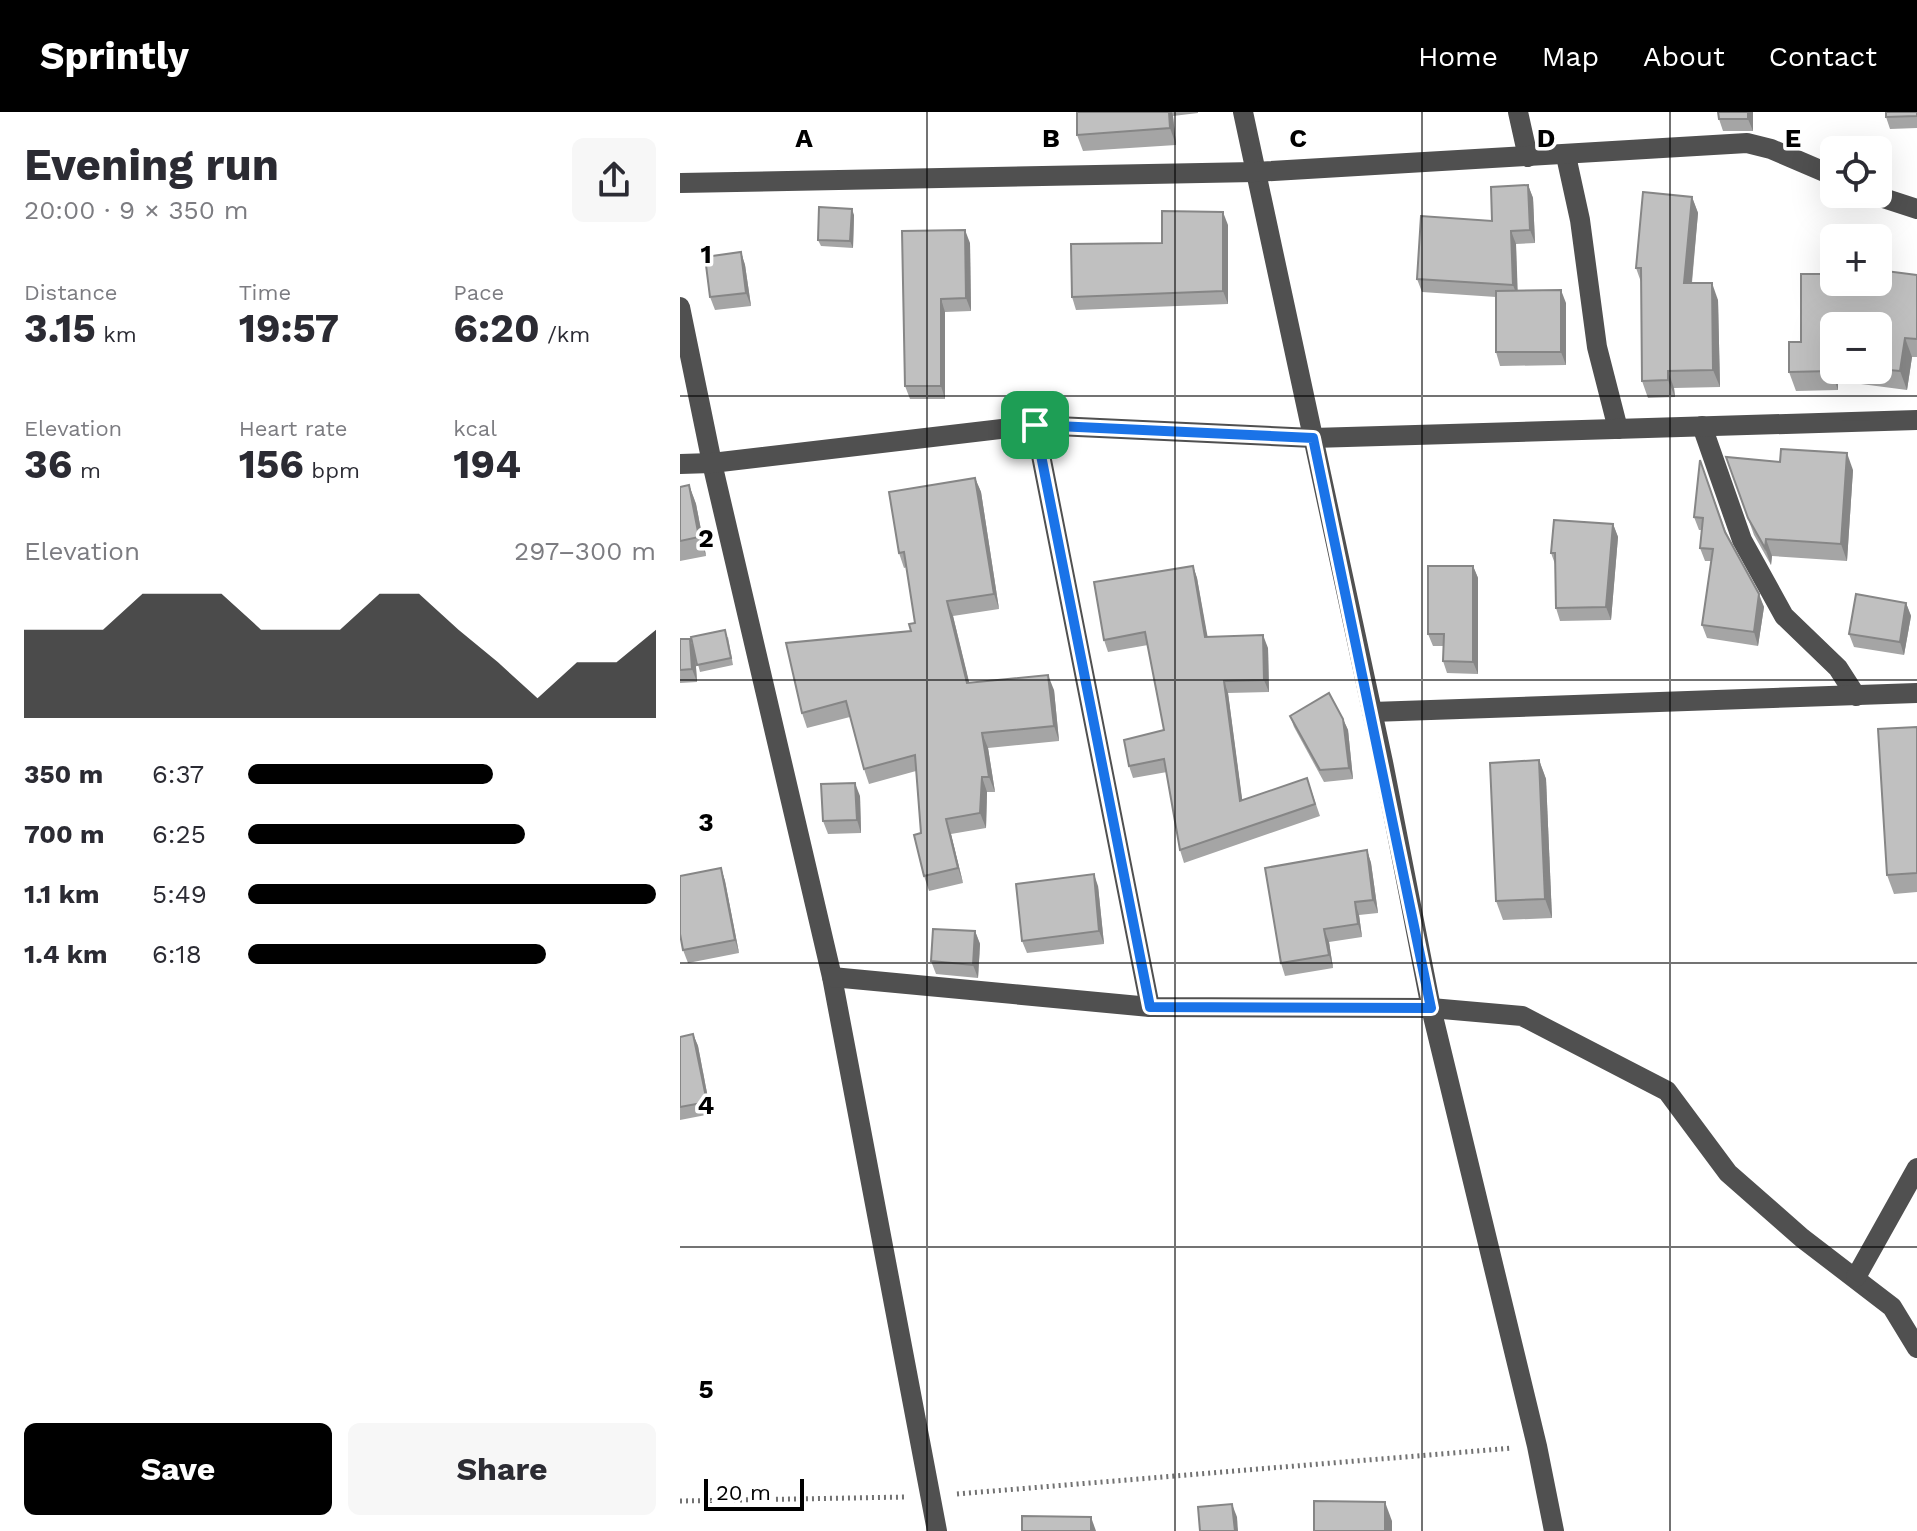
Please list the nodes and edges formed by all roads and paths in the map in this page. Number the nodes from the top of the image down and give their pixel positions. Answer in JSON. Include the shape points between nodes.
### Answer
{"nodes":[{"id":1,"x":1243,"y":112,"type":"edge"},
{"id":2,"x":1518,"y":112,"type":"edge"},
{"id":3,"x":1566,"y":156,"type":"junction"},
{"id":4,"x":1528,"y":157,"type":"junction"},
{"id":5,"x":1820,"y":170,"type":"edge"},
{"id":6,"x":1255,"y":172,"type":"junction"},
{"id":7,"x":680,"y":183,"type":"edge"},
{"id":8,"x":1892,"y":201,"type":"edge"},
{"id":9,"x":1917,"y":209,"type":"edge"},
{"id":10,"x":680,"y":307,"type":"edge"},
{"id":11,"x":1917,"y":420,"type":"edge"},
{"id":12,"x":1035,"y":425,"type":"junction"},
{"id":13,"x":1702,"y":426,"type":"junction"},
{"id":14,"x":1618,"y":429,"type":"junction"},
{"id":15,"x":1313,"y":438,"type":"junction"},
{"id":16,"x":712,"y":463,"type":"junction"},
{"id":17,"x":680,"y":464,"type":"edge"},
{"id":18,"x":1917,"y":693,"type":"edge"},
{"id":19,"x":1856,"y":696,"type":"junction"},
{"id":20,"x":1372,"y":712,"type":"junction"},
{"id":21,"x":832,"y":977,"type":"junction"},
{"id":22,"x":1150,"y":1007,"type":"junction"},
{"id":23,"x":1431,"y":1008,"type":"junction"},
{"id":24,"x":1917,"y":1168,"type":"edge"},
{"id":25,"x":1856,"y":1277,"type":"junction"},
{"id":26,"x":1917,"y":1348,"type":"edge"},
{"id":27,"x":1537,"y":1446,"type":"junction"},
{"id":28,"x":930,"y":1496,"type":"junction"},
{"id":29,"x":680,"y":1501,"type":"edge"},
{"id":30,"x":937,"y":1531,"type":"edge"},
{"id":31,"x":1554,"y":1531,"type":"edge"}],
"edges":[{"from":1,"to":6,"type":"street"},
{"from":2,"to":4,"type":"street"},
{"from":3,"to":4,"type":"street"},
{"from":3,"to":5,"type":"street","via":[[1747,143]]},
{"from":3,"to":14,"type":"street","via":[[1597,347]]},
{"from":4,"to":6,"type":"street"},
{"from":6,"to":7,"type":"street"},
{"from":6,"to":15,"type":"street"},
{"from":8,"to":9,"type":"street"},
{"from":10,"to":16,"type":"street"},
{"from":11,"to":13,"type":"street"},
{"from":12,"to":15,"type":"street"},
{"from":12,"to":16,"type":"street"},
{"from":12,"to":22,"type":"street"},
{"from":13,"to":14,"type":"street"},
{"from":13,"to":19,"type":"street","via":[[1742,540],[1784,616],[1838,668]]},
{"from":14,"to":15,"type":"street"},
{"from":15,"to":20,"type":"street"},
{"from":16,"to":17,"type":"street"},
{"from":16,"to":21,"type":"street"},
{"from":18,"to":19,"type":"street"},
{"from":19,"to":20,"type":"street"},
{"from":20,"to":23,"type":"street"},
{"from":21,"to":22,"type":"street"},
{"from":21,"to":28,"type":"street"},
{"from":22,"to":23,"type":"street"},
{"from":23,"to":25,"type":"street","via":[[1522,1016],[1667,1091],[1728,1173]]},
{"from":23,"to":27,"type":"street"},
{"from":24,"to":25,"type":"street"},
{"from":25,"to":26,"type":"street","via":[[1892,1307]]},
{"from":27,"to":28,"type":"path"},
{"from":27,"to":31,"type":"street"},
{"from":28,"to":29,"type":"path"},
{"from":28,"to":30,"type":"street"}]}
